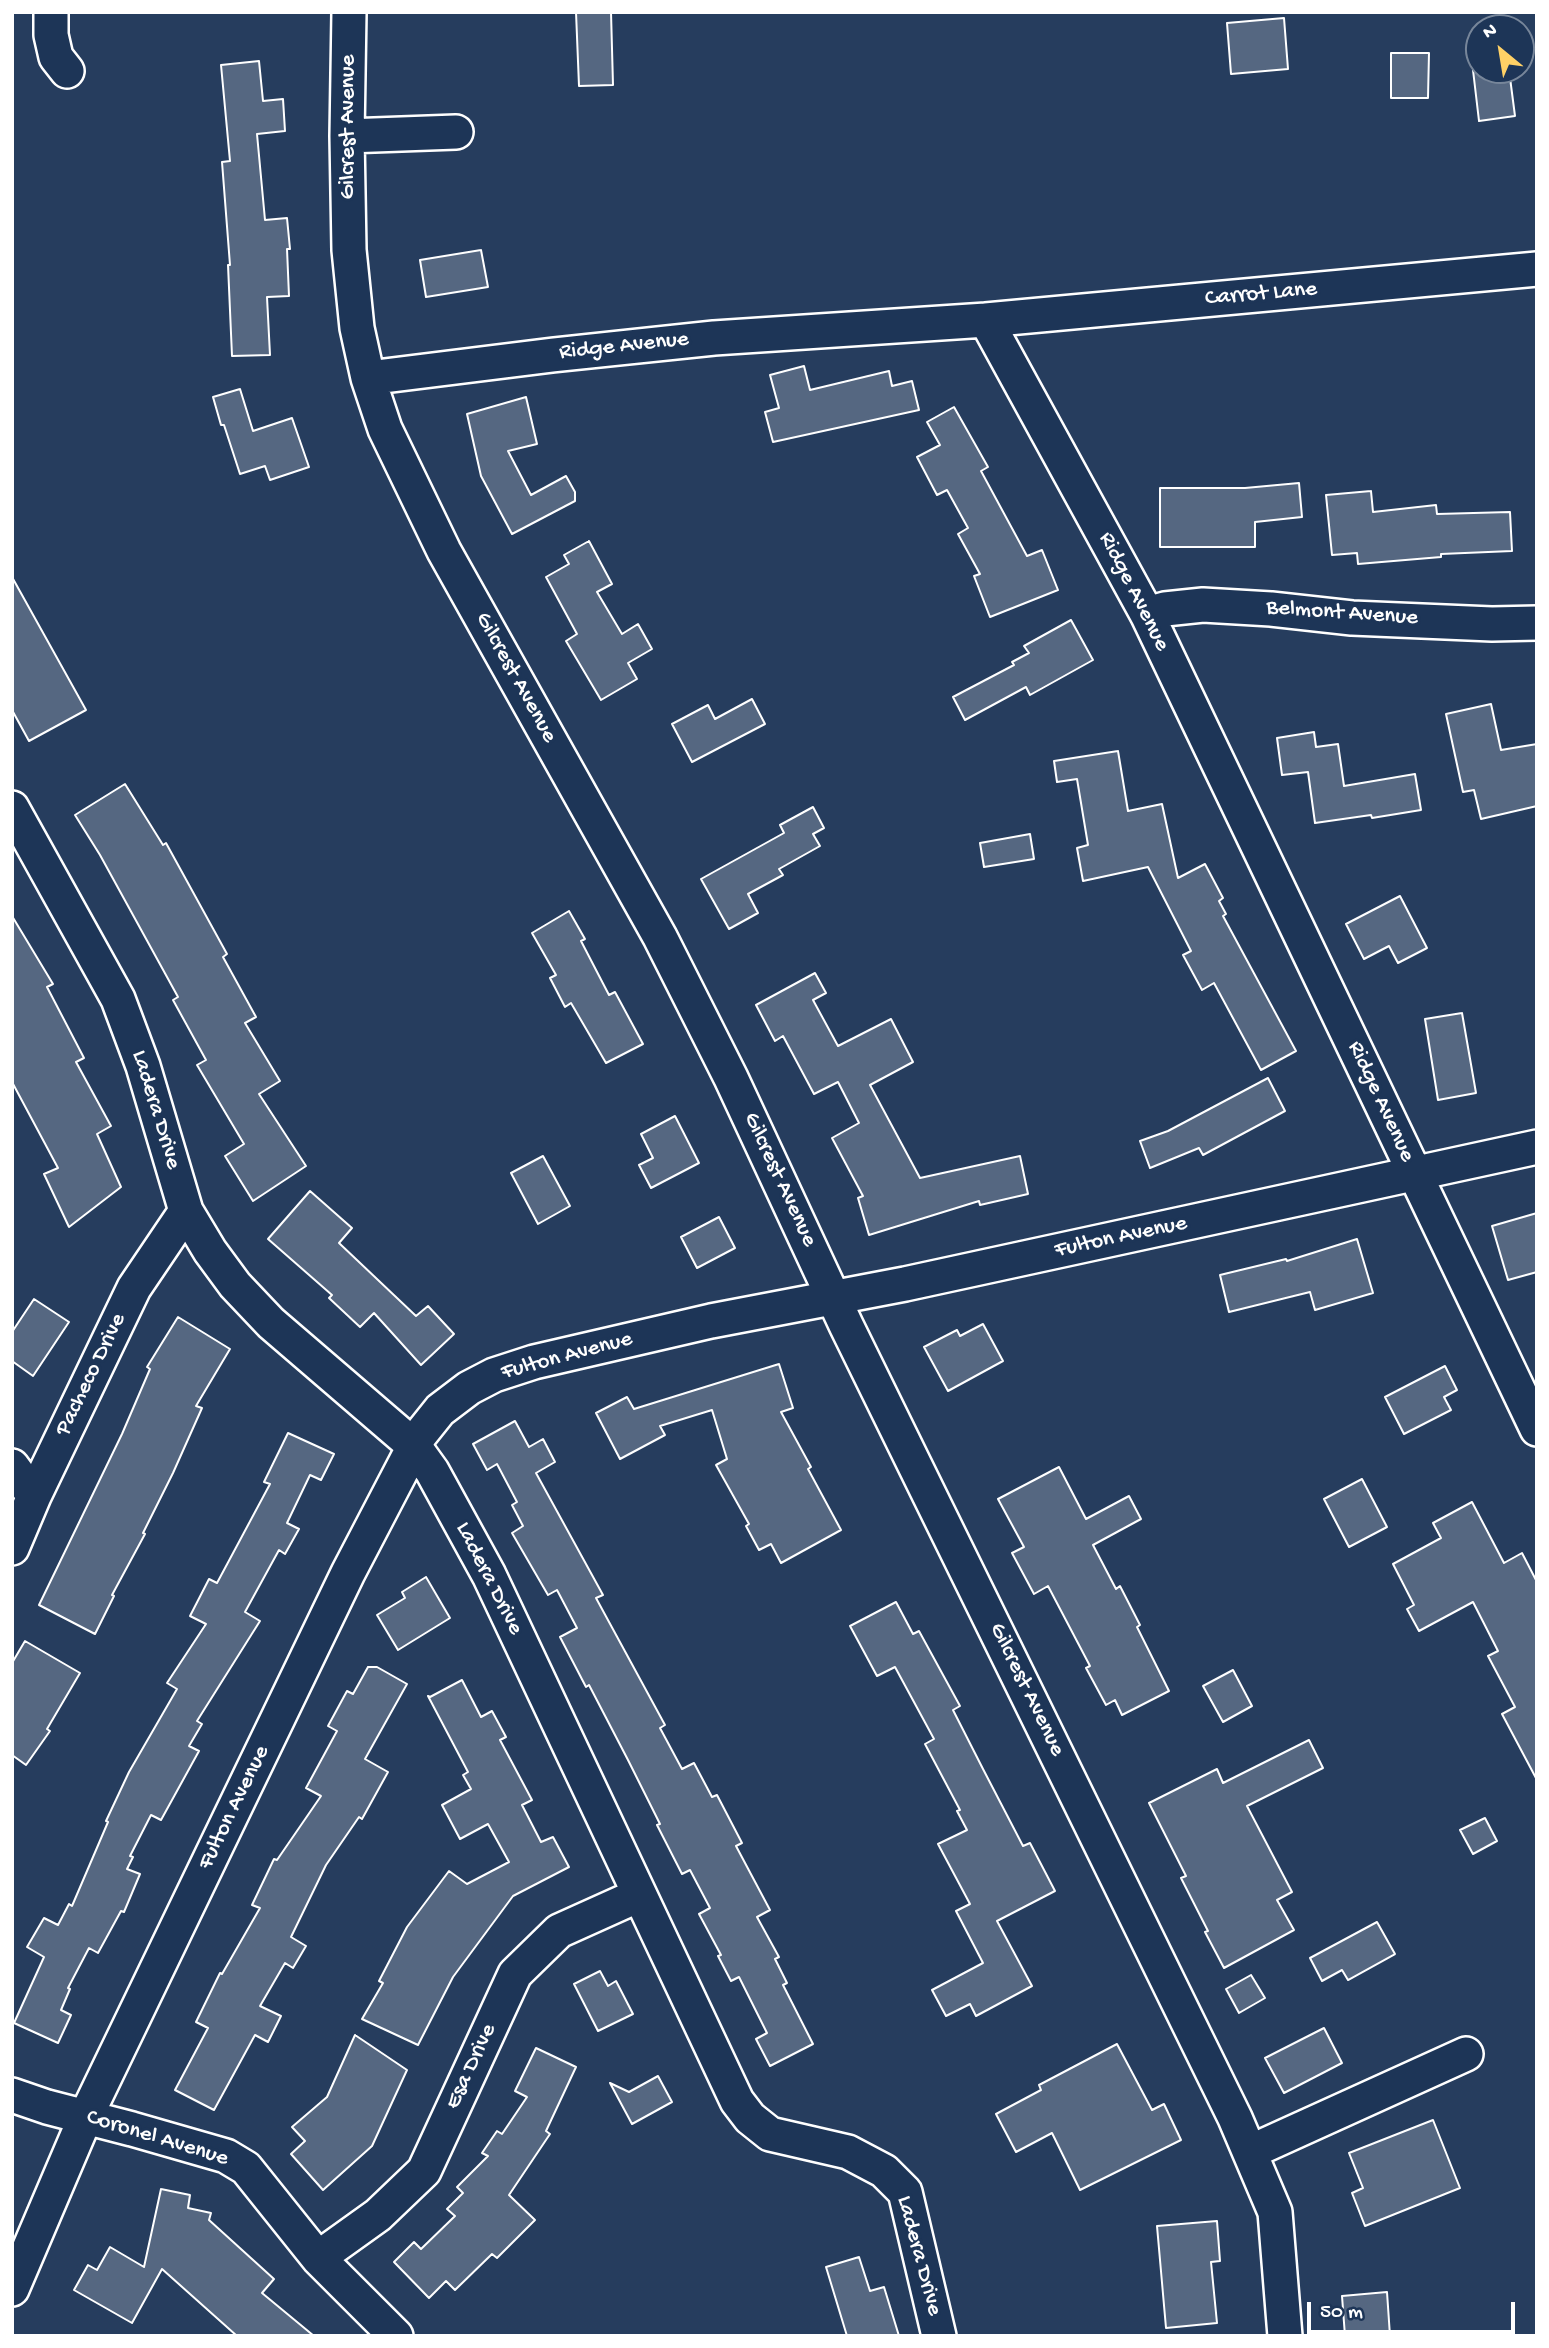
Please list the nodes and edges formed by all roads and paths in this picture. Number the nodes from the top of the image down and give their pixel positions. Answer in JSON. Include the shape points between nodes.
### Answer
{"nodes":[{"id":1,"x":51,"y":12,"type":"edge"},
{"id":2,"x":349,"y":12,"type":"edge"},
{"id":3,"x":67,"y":71,"type":"dead end"},
{"id":4,"x":456,"y":132,"type":"dead end"},
{"id":5,"x":347,"y":136,"type":"junction"},
{"id":6,"x":1537,"y":269,"type":"edge"},
{"id":7,"x":986,"y":320,"type":"junction"},
{"id":8,"x":368,"y":378,"type":"junction"},
{"id":9,"x":1147,"y":614,"type":"junction"},
{"id":10,"x":1537,"y":623,"type":"edge"},
{"id":11,"x":12,"y":808,"type":"edge"},
{"id":12,"x":1537,"y":1147,"type":"edge"},
{"id":13,"x":1415,"y":1175,"type":"junction"},
{"id":14,"x":186,"y":1211,"type":"junction"},
{"id":15,"x":833,"y":1297,"type":"junction"},
{"id":16,"x":1537,"y":1429,"type":"edge"},
{"id":17,"x":414,"y":1446,"type":"junction"},
{"id":18,"x":12,"y":1466,"type":"edge"},
{"id":19,"x":34,"y":1496,"type":"junction"},
{"id":20,"x":12,"y":1548,"type":"edge"},
{"id":21,"x":639,"y":1895,"type":"junction"},
{"id":22,"x":1466,"y":2054,"type":"dead end"},
{"id":23,"x":12,"y":2095,"type":"edge"},
{"id":24,"x":86,"y":2116,"type":"junction"},
{"id":25,"x":1250,"y":2152,"type":"junction"},
{"id":26,"x":318,"y":2258,"type":"junction"},
{"id":27,"x":12,"y":2289,"type":"edge"},
{"id":28,"x":396,"y":2336,"type":"edge"},
{"id":29,"x":939,"y":2336,"type":"edge"},
{"id":30,"x":1285,"y":2336,"type":"edge"}],
"edges":[{"from":1,"to":3,"type":"street","via":[[56,57]]},
{"from":2,"to":5,"type":"street","name":"Gilcrest Avenue"},
{"from":4,"to":5,"type":"street"},
{"from":5,"to":8,"type":"street","name":"Gilcrest Avenue","via":[[349,250],[357,328]]},
{"from":6,"to":7,"type":"street","name":"Carrot Lane"},
{"from":7,"to":8,"type":"street","name":"Ridge Avenue","via":[[701,340]]},
{"from":7,"to":9,"type":"street","name":"Ridge Avenue"},
{"from":8,"to":15,"type":"street","name":"Gilcrest Avenue","via":[[385,429],[443,551],[660,937]]},
{"from":9,"to":10,"type":"street","name":"Belmont Avenue","via":[[1214,606],[1352,618]]},
{"from":9,"to":13,"type":"street","name":"Ridge Avenue"},
{"from":11,"to":14,"type":"street","name":"Ladera Drive","via":[[118,999]]},
{"from":12,"to":13,"type":"street","name":"Fulton Avenue"},
{"from":13,"to":15,"type":"street","name":"Fulton Avenue"},
{"from":13,"to":16,"type":"street","name":"Ridge Avenue"},
{"from":14,"to":17,"type":"street","name":"Ladera Drive","via":[[235,1285],[271,1323]]},
{"from":14,"to":19,"type":"street","name":"Pacheco Drive","via":[[134,1288]]},
{"from":15,"to":17,"type":"street","name":"Fulton Avenue","via":[[673,1330],[494,1375],[440,1410]]},
{"from":15,"to":25,"type":"street","name":"Gilcrest Avenue"},
{"from":17,"to":21,"type":"street","name":"Ladera Drive","via":[[489,1575]]},
{"from":17,"to":24,"type":"street","name":"Fulton Avenue"},
{"from":18,"to":19,"type":"street"},
{"from":19,"to":20,"type":"street","name":"Pacheco Drive"},
{"from":21,"to":26,"type":"street","name":"Esa Drive","via":[[559,1931],[515,1974],[424,2171],[378,2215]]},
{"from":21,"to":29,"type":"street","name":"Ladera Drive","via":[[737,2101],[750,2118],[770,2134],[848,2152],[884,2171],[905,2192]]},
{"from":22,"to":25,"type":"street"},
{"from":23,"to":24,"type":"street","name":"Coronel Avenue"},
{"from":24,"to":26,"type":"street","name":"Coronel Avenue","via":[[216,2153],[246,2168]]},
{"from":24,"to":27,"type":"street","name":"Fulton Avenue"},
{"from":25,"to":30,"type":"street","name":"Gilcrest Avenue","via":[[1275,2212]]},
{"from":26,"to":28,"type":"street","name":"Coronel Avenue"}]}
